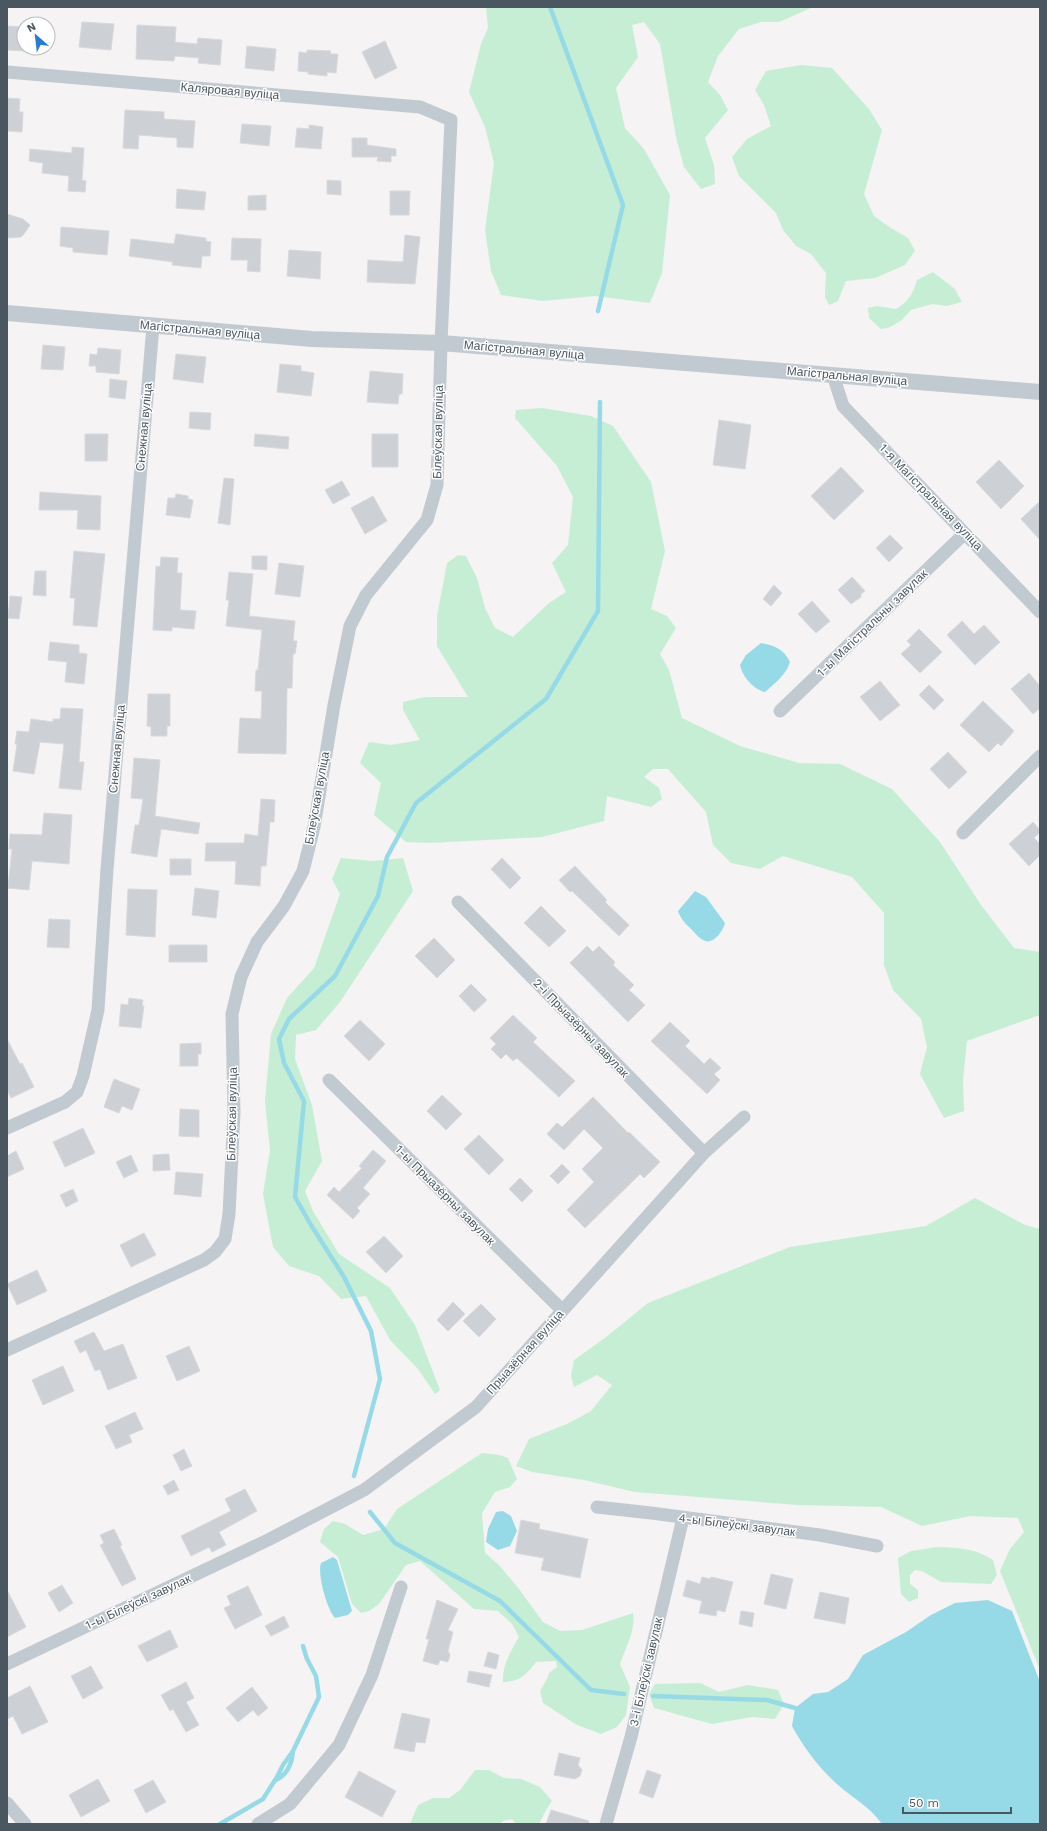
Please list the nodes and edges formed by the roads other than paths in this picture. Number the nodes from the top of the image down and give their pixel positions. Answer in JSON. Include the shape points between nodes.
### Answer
{"nodes":[{"id":1,"x":7,"y":72,"type":"edge"},
{"id":2,"x":451,"y":120,"type":"joint"},
{"id":3,"x":7,"y":313,"type":"edge"},
{"id":4,"x":153,"y":326,"type":"junction"},
{"id":5,"x":440,"y":343,"type":"junction"},
{"id":6,"x":833,"y":376,"type":"junction"},
{"id":7,"x":1040,"y":392,"type":"edge"},
{"id":8,"x":964,"y":534,"type":"junction"},
{"id":9,"x":1040,"y":612,"type":"edge"},
{"id":10,"x":780,"y":711,"type":"dead end"},
{"id":11,"x":1040,"y":756,"type":"edge"},
{"id":12,"x":963,"y":833,"type":"dead end"},
{"id":13,"x":458,"y":902,"type":"dead end"},
{"id":14,"x":329,"y":1080,"type":"dead end"},
{"id":15,"x":744,"y":1117,"type":"dead end"},
{"id":16,"x":7,"y":1128,"type":"edge"},
{"id":17,"x":704,"y":1153,"type":"junction"},
{"id":18,"x":562,"y":1310,"type":"junction"},
{"id":19,"x":7,"y":1350,"type":"edge"},
{"id":20,"x":597,"y":1507,"type":"dead end"},
{"id":21,"x":683,"y":1518,"type":"junction"},
{"id":22,"x":268,"y":1540,"type":"joint"},
{"id":23,"x":877,"y":1546,"type":"dead end"},
{"id":24,"x":401,"y":1587,"type":"dead end"},
{"id":25,"x":7,"y":1664,"type":"edge"},
{"id":26,"x":7,"y":1803,"type":"edge"},
{"id":27,"x":25,"y":1824,"type":"edge"},
{"id":28,"x":258,"y":1824,"type":"edge"},
{"id":29,"x":606,"y":1824,"type":"edge"}],
"edges":[{"from":1,"to":2,"type":"street","name":"Каляровая вуліца","via":[[420,107]]},
{"from":2,"to":5,"type":"street","name":"Білеўская вуліца"},
{"from":3,"to":4,"type":"street","name":"Магістральная вуліца"},
{"from":4,"to":5,"type":"street","name":"Магістральная вуліца","via":[[312,339]]},
{"from":4,"to":16,"type":"street","name":"Снежная вуліца","via":[[107,869],[98,1010],[76,1092],[65,1102]]},
{"from":5,"to":6,"type":"street","name":"Магістральная вуліца"},
{"from":5,"to":19,"type":"street","name":"Білеўская вуліца","via":[[437,484],[427,520],[366,595],[350,626],[314,827],[303,872],[284,906],[257,942],[240,976],[232,1014],[234,1113],[229,1214],[225,1239],[215,1252],[204,1260]]},
{"from":6,"to":7,"type":"street","name":"Магістральная вуліца"},
{"from":6,"to":8,"type":"street","name":"1-я Магістральная вуліца","via":[[843,406]]},
{"from":8,"to":9,"type":"street","name":"1-я Магістральная вуліца"},
{"from":8,"to":10,"type":"street","name":"1-ы Магістральны завулак"},
{"from":11,"to":12,"type":"street"},
{"from":13,"to":17,"type":"street","name":"2-і Прыазёрны завулак"},
{"from":14,"to":18,"type":"street","name":"1-ы Прыазёрны завулак"},
{"from":15,"to":17,"type":"street","name":"Прыазёрная вуліца"},
{"from":17,"to":18,"type":"street","name":"Прыазёрная вуліца"},
{"from":18,"to":22,"type":"street","name":"Прыазёрная вуліца","via":[[476,1407],[364,1490]]},
{"from":20,"to":21,"type":"street","name":"4-ы Білеўскі завулак"},
{"from":21,"to":23,"type":"street","name":"4-ы Білеўскі завулак","via":[[820,1535]]},
{"from":21,"to":29,"type":"street","name":"3-і Білеўскі завулак","via":[[631,1737]]},
{"from":22,"to":25,"type":"street","name":"1-ы Білеўскі завулак"},
{"from":24,"to":28,"type":"street","via":[[372,1675],[339,1746],[290,1804]]},
{"from":26,"to":27,"type":"street"}]}
